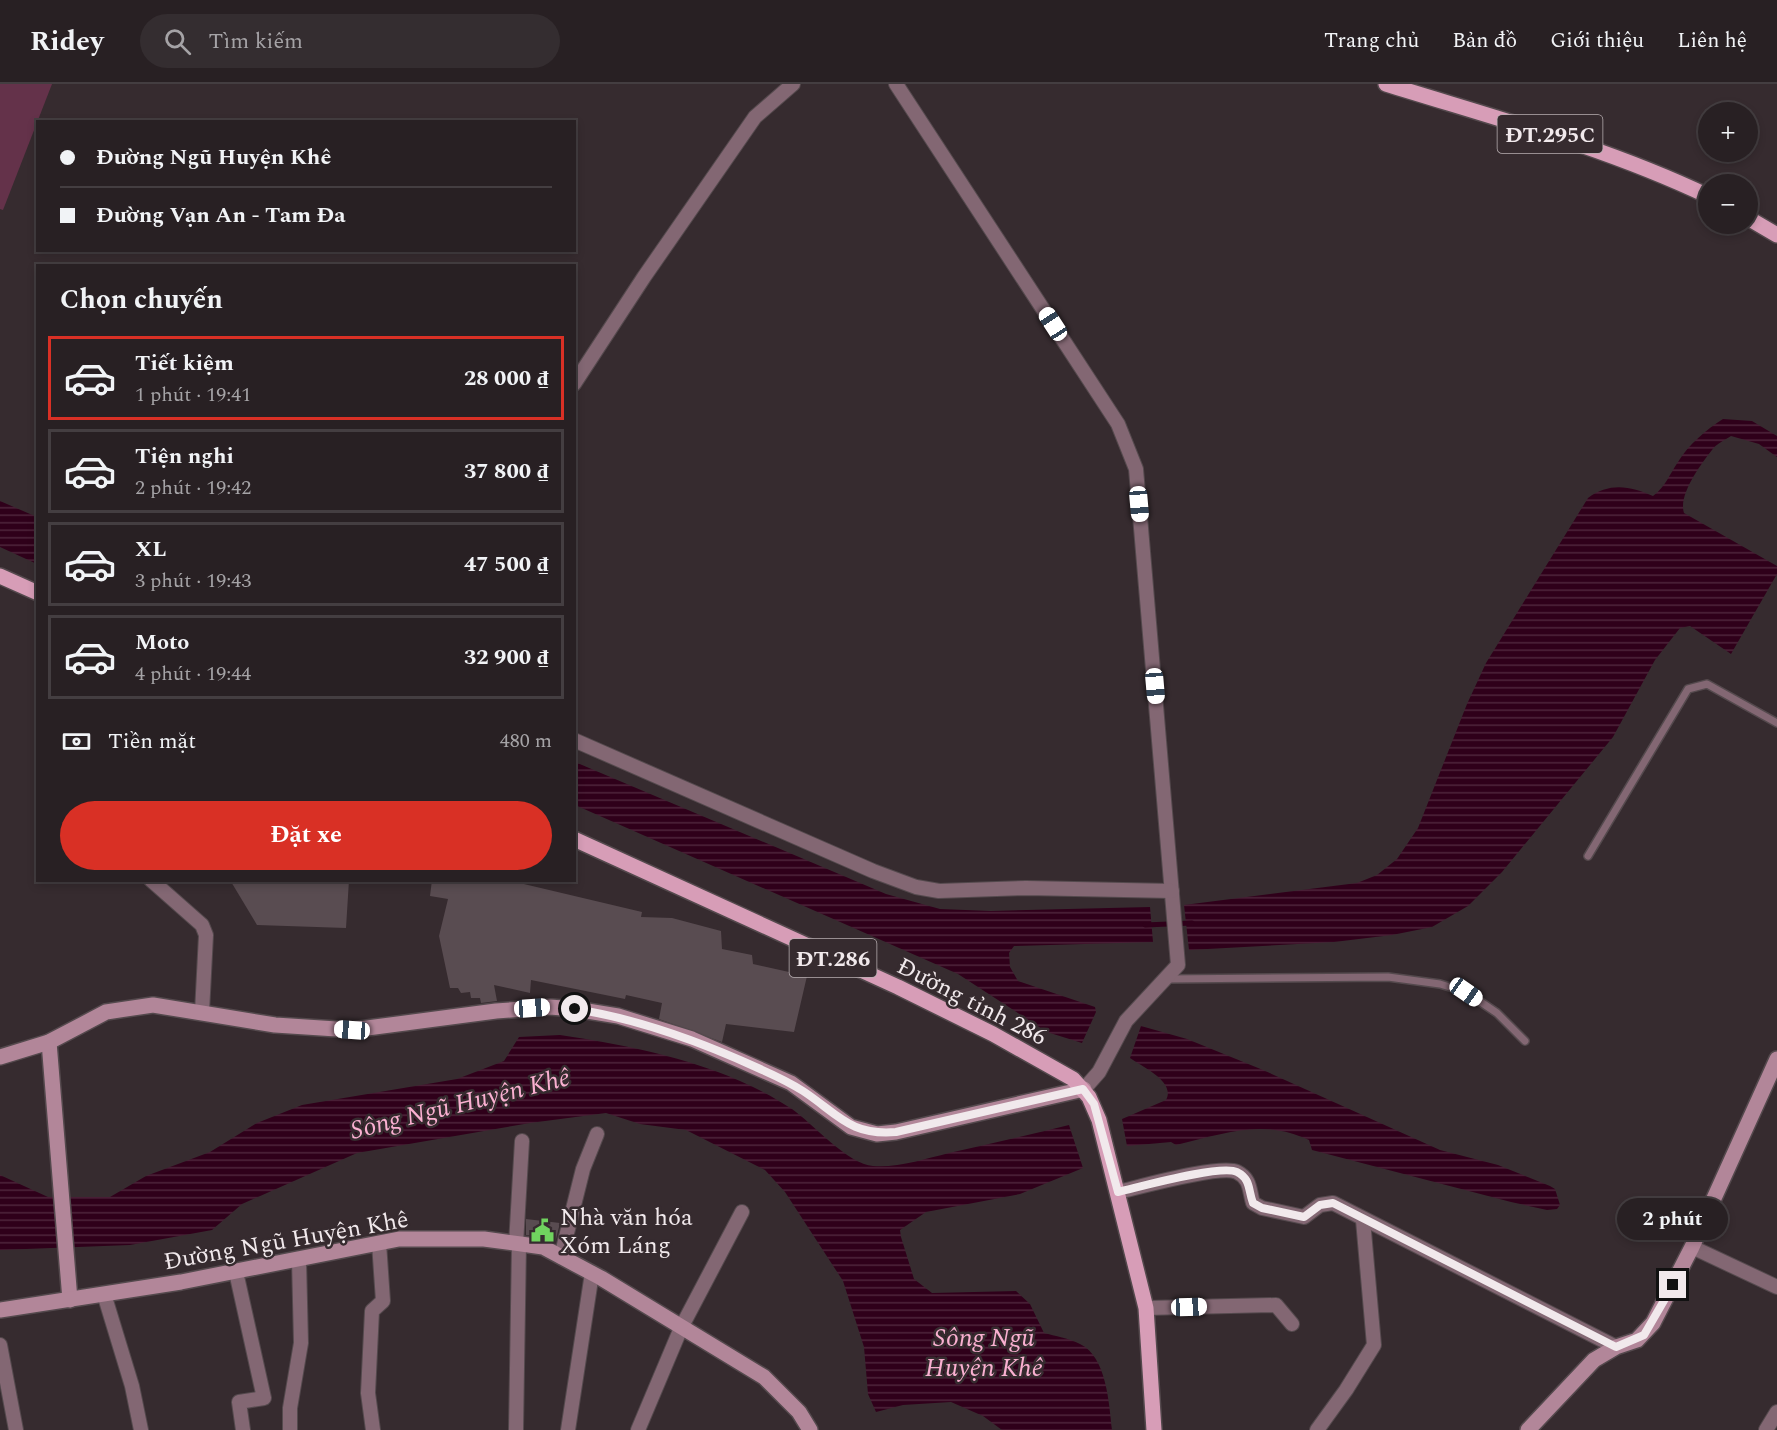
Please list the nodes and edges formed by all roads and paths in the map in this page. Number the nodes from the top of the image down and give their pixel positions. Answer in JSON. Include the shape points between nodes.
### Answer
{"nodes":[{"id":1,"x":793,"y":84,"type":"edge"},
{"id":2,"x":896,"y":84,"type":"edge"},
{"id":3,"x":1386,"y":84,"type":"edge"},
{"id":4,"x":1698,"y":191,"type":"edge"},
{"id":5,"x":1758,"y":224,"type":"edge"},
{"id":6,"x":1777,"y":235,"type":"edge"},
{"id":7,"x":576,"y":381,"type":"edge"},
{"id":8,"x":0,"y":576,"type":"edge"},
{"id":9,"x":36,"y":592,"type":"edge"},
{"id":10,"x":1777,"y":723,"type":"edge"},
{"id":11,"x":576,"y":741,"type":"edge"},
{"id":12,"x":576,"y":840,"type":"edge"},
{"id":13,"x":1588,"y":856,"type":"dead end"},
{"id":14,"x":153,"y":882,"type":"edge"},
{"id":15,"x":1173,"y":898,"type":"junction"},
{"id":16,"x":1165,"y":979,"type":"junction"},
{"id":17,"x":202,"y":1012,"type":"junction"},
{"id":18,"x":1525,"y":1041,"type":"dead end"},
{"id":19,"x":49,"y":1042,"type":"junction"},
{"id":20,"x":0,"y":1057,"type":"edge"},
{"id":21,"x":1777,"y":1059,"type":"edge"},
{"id":22,"x":1083,"y":1089,"type":"junction"},
{"id":23,"x":597,"y":1134,"type":"dead end"},
{"id":24,"x":522,"y":1141,"type":"dead end"},
{"id":25,"x":1118,"y":1192,"type":"junction"},
{"id":26,"x":742,"y":1212,"type":"dead end"},
{"id":27,"x":1363,"y":1220,"type":"junction"},
{"id":28,"x":378,"y":1243,"type":"junction"},
{"id":29,"x":517,"y":1244,"type":"junction"},
{"id":30,"x":1692,"y":1247,"type":"junction"},
{"id":31,"x":561,"y":1257,"type":"junction"},
{"id":32,"x":299,"y":1260,"type":"junction"},
{"id":33,"x":236,"y":1272,"type":"junction"},
{"id":34,"x":592,"y":1273,"type":"junction"},
{"id":35,"x":1777,"y":1287,"type":"edge"},
{"id":36,"x":104,"y":1294,"type":"junction"},
{"id":37,"x":70,"y":1299,"type":"junction"},
{"id":38,"x":1146,"y":1308,"type":"junction"},
{"id":39,"x":0,"y":1310,"type":"edge"},
{"id":40,"x":1292,"y":1324,"type":"dead end"},
{"id":41,"x":681,"y":1328,"type":"junction"},
{"id":42,"x":0,"y":1345,"type":"edge"},
{"id":43,"x":1616,"y":1347,"type":"junction"},
{"id":44,"x":1777,"y":1412,"type":"edge"},
{"id":45,"x":16,"y":1430,"type":"edge"},
{"id":46,"x":141,"y":1430,"type":"edge"},
{"id":47,"x":243,"y":1430,"type":"edge"},
{"id":48,"x":290,"y":1430,"type":"edge"},
{"id":49,"x":373,"y":1430,"type":"edge"},
{"id":50,"x":516,"y":1430,"type":"edge"},
{"id":51,"x":568,"y":1430,"type":"edge"},
{"id":52,"x":638,"y":1430,"type":"edge"},
{"id":53,"x":810,"y":1430,"type":"edge"},
{"id":54,"x":1154,"y":1430,"type":"edge"},
{"id":55,"x":1317,"y":1430,"type":"edge"},
{"id":56,"x":1528,"y":1430,"type":"edge"},
{"id":57,"x":1766,"y":1430,"type":"edge"}],
"edges":[{"from":1,"to":7,"type":"street","via":[[755,117]]},
{"from":2,"to":15,"type":"street","via":[[1118,424],[1136,469]]},
{"from":3,"to":4,"type":"main road","number":"ĐT.295C","via":[[1563,138]]},
{"from":5,"to":6,"type":"main road"},
{"from":8,"to":9,"type":"main road"},
{"from":10,"to":13,"type":"lane","via":[[1707,684],[1688,689]]},
{"from":11,"to":15,"type":"street","via":[[916,887],[939,891],[1026,888]]},
{"from":12,"to":22,"type":"main road","name":"Đường tỉnh 286","number":"ĐT.286","via":[[898,987],[993,1034],[1073,1079]]},
{"from":14,"to":17,"type":"street","via":[[202,925],[206,935]]},
{"from":15,"to":16,"type":"street","via":[[1178,964]]},
{"from":16,"to":18,"type":"lane","via":[[1388,977],[1440,984],[1466,992],[1497,1013]]},
{"from":16,"to":22,"type":"street","via":[[1126,1021],[1099,1072]]},
{"from":17,"to":19,"type":"street","via":[[153,1005],[106,1012]]},
{"from":17,"to":22,"type":"street","via":[[275,1025],[352,1030],[550,1007],[618,1016],[692,1040],[759,1068],[804,1092],[851,1127],[877,1134]]},
{"from":19,"to":20,"type":"street"},
{"from":19,"to":37,"type":"street"},
{"from":21,"to":30,"type":"street"},
{"from":22,"to":25,"type":"main road","number":"ĐT.286","via":[[1094,1104]]},
{"from":23,"to":31,"type":"street","via":[[583,1169]]},
{"from":24,"to":29,"type":"street"},
{"from":25,"to":27,"type":"street","via":[[1226,1168],[1245,1178],[1253,1203],[1262,1208],[1304,1217],[1320,1205],[1333,1203]]},
{"from":25,"to":38,"type":"main road","number":"ĐT.286"},
{"from":26,"to":41,"type":"street"},
{"from":27,"to":43,"type":"street"},
{"from":27,"to":55,"type":"street","via":[[1374,1345]]},
{"from":28,"to":29,"type":"street","name":"Đường Ngũ Huyện Khê","via":[[399,1239],[484,1239]]},
{"from":28,"to":32,"type":"street","name":"Đường Ngũ Huyện Khê"},
{"from":28,"to":49,"type":"street","via":[[383,1301],[372,1311],[368,1393]]},
{"from":29,"to":31,"type":"street","name":"Đường Ngũ Huyện Khê","via":[[543,1248]]},
{"from":29,"to":50,"type":"street"},
{"from":30,"to":35,"type":"street"},
{"from":30,"to":43,"type":"street","via":[[1644,1335]]},
{"from":31,"to":34,"type":"street","name":"Đường Ngũ Huyện Khê"},
{"from":32,"to":33,"type":"street","name":"Đường Ngũ Huyện Khê"},
{"from":32,"to":48,"type":"street","via":[[301,1343]]},
{"from":33,"to":36,"type":"street","name":"Đường Ngũ Huyện Khê"},
{"from":33,"to":47,"type":"street","via":[[264,1398],[239,1402]]},
{"from":34,"to":41,"type":"street","name":"Đường Ngũ Huyện Khê"},
{"from":34,"to":51,"type":"street"},
{"from":36,"to":37,"type":"street","name":"Đường Ngũ Huyện Khê"},
{"from":36,"to":46,"type":"street"},
{"from":37,"to":39,"type":"street","name":"Đường Ngũ Huyện Khê"},
{"from":38,"to":40,"type":"street","via":[[1276,1305]]},
{"from":38,"to":54,"type":"main road","number":"ĐT.286"},
{"from":41,"to":52,"type":"street"},
{"from":41,"to":53,"type":"street","name":"Đường Ngũ Huyện Khê","via":[[764,1377],[799,1412]]},
{"from":42,"to":45,"type":"street"},
{"from":43,"to":56,"type":"street","via":[[1594,1360]]},
{"from":44,"to":57,"type":"street"}]}
